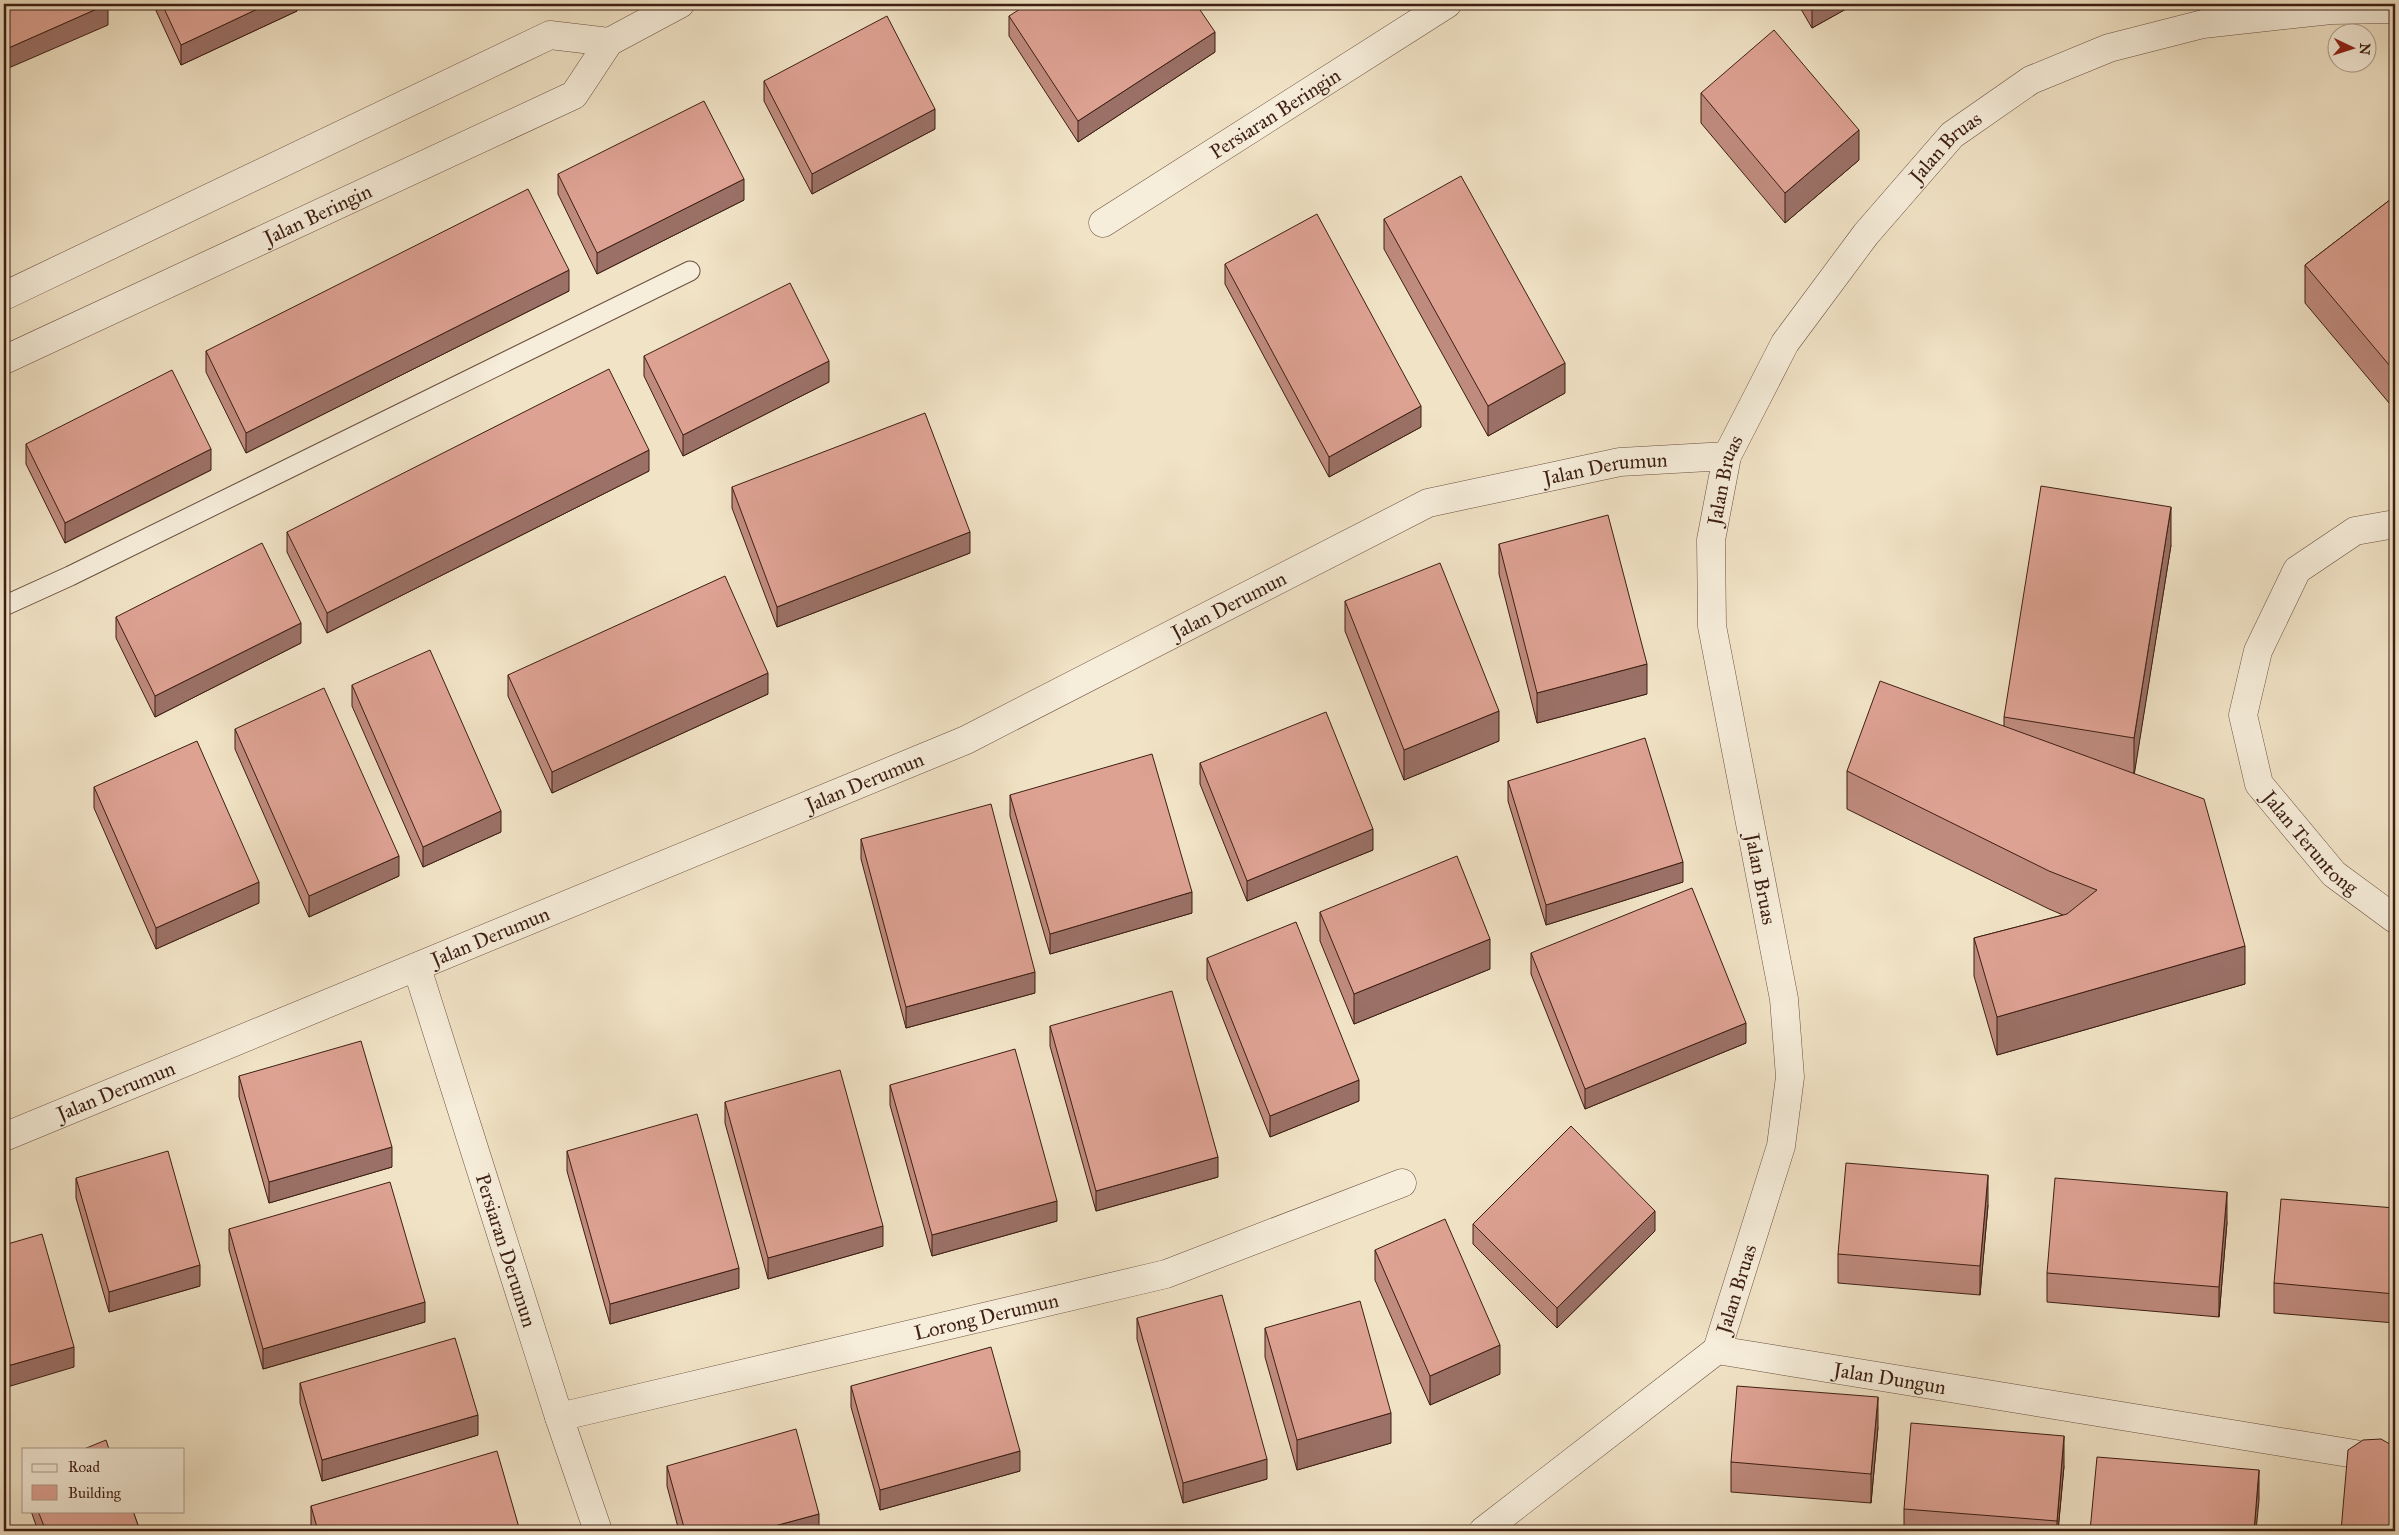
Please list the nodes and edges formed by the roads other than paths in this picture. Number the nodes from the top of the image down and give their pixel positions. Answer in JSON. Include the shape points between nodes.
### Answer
{"nodes":[{"id":1,"x":680,"y":4,"type":"edge"},
{"id":2,"x":1447,"y":4,"type":"edge"},
{"id":3,"x":2395,"y":8,"type":"edge"},
{"id":4,"x":609,"y":42,"type":"junction"},
{"id":5,"x":1103,"y":223,"type":"dead end"},
{"id":6,"x":690,"y":271,"type":"dead end"},
{"id":7,"x":4,"y":296,"type":"edge"},
{"id":8,"x":4,"y":360,"type":"edge"},
{"id":9,"x":1726,"y":456,"type":"junction"},
{"id":10,"x":2395,"y":524,"type":"edge"},
{"id":11,"x":4,"y":606,"type":"edge"},
{"id":12,"x":2395,"y":919,"type":"edge"},
{"id":13,"x":418,"y":968,"type":"junction"},
{"id":14,"x":4,"y":1137,"type":"edge"},
{"id":15,"x":1402,"y":1183,"type":"dead end"},
{"id":16,"x":1717,"y":1350,"type":"junction"},
{"id":17,"x":559,"y":1417,"type":"junction"},
{"id":18,"x":2355,"y":1454,"type":"edge"},
{"id":19,"x":598,"y":1531,"type":"edge"},
{"id":20,"x":1483,"y":1531,"type":"edge"}],
"edges":[{"from":1,"to":4,"type":"street","name":"Jalan Beringin"},
{"from":2,"to":5,"type":"street","name":"Persiaran Beringin"},
{"from":3,"to":9,"type":"street","name":"Jalan Bruas","via":[[2331,10],[2203,24],[2109,48],[2031,80],[1952,135],[1866,234],[1785,343]]},
{"from":4,"to":7,"type":"street","via":[[550,35]]},
{"from":4,"to":8,"type":"street","name":"Jalan Beringin","via":[[574,95]]},
{"from":6,"to":11,"type":"lane"},
{"from":9,"to":13,"type":"street","name":"Jalan Derumun","via":[[1620,462],[1428,503],[966,740]]},
{"from":9,"to":16,"type":"street","name":"Jalan Bruas","via":[[1711,540],[1712,626],[1784,999],[1790,1077],[1782,1146]]},
{"from":10,"to":12,"type":"street","name":"Jalan Teruntong","via":[[2355,531],[2297,570],[2258,651],[2243,715],[2259,784],[2334,874]]},
{"from":13,"to":14,"type":"street","name":"Jalan Derumun"},
{"from":13,"to":17,"type":"street","name":"Persiaran Derumun"},
{"from":15,"to":17,"type":"street","name":"Lorong Derumun","via":[[1166,1274]]},
{"from":16,"to":18,"type":"street","name":"Jalan Dungun"},
{"from":16,"to":20,"type":"street"},
{"from":17,"to":19,"type":"street","name":"Persiaran Derumun"}]}
